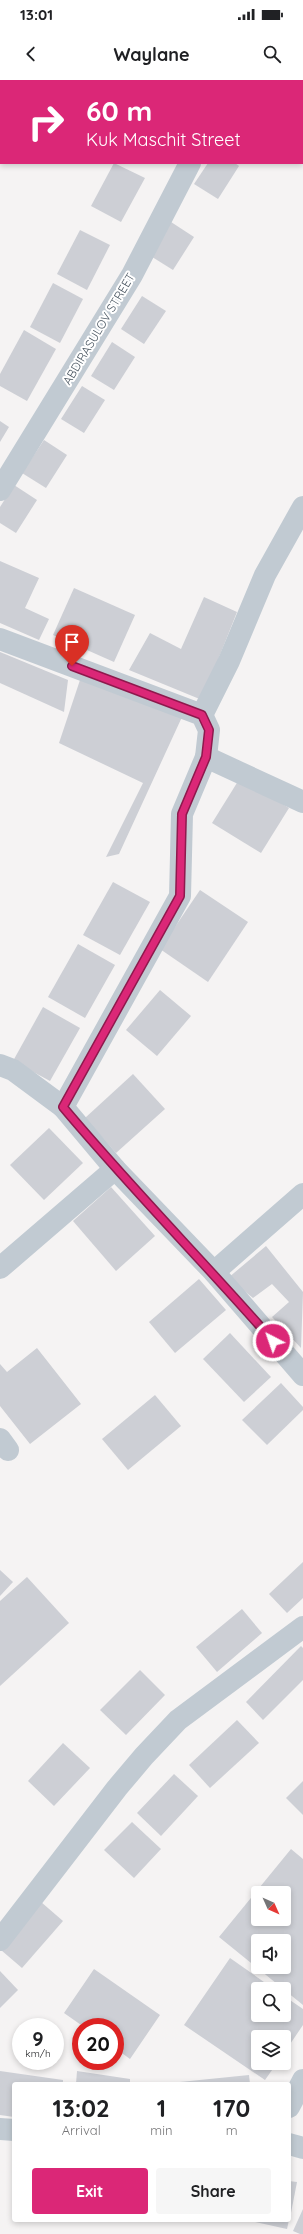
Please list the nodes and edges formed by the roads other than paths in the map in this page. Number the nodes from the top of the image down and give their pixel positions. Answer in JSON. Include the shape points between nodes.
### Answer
{"nodes":[{"id":1,"x":189,"y":164,"type":"edge"},
{"id":2,"x":0,"y":490,"type":"edge"},
{"id":3,"x":303,"y":507,"type":"edge"},
{"id":4,"x":0,"y":639,"type":"edge"},
{"id":5,"x":202,"y":715,"type":"junction"},
{"id":6,"x":206,"y":757,"type":"junction"},
{"id":7,"x":303,"y":802,"type":"edge"},
{"id":8,"x":0,"y":1065,"type":"edge"},
{"id":9,"x":63,"y":1107,"type":"junction"},
{"id":10,"x":115,"y":1169,"type":"junction"},
{"id":11,"x":303,"y":1194,"type":"edge"},
{"id":12,"x":0,"y":1268,"type":"edge"},
{"id":13,"x":214,"y":1272,"type":"junction"},
{"id":14,"x":303,"y":1375,"type":"edge"},
{"id":15,"x":303,"y":1627,"type":"edge"},
{"id":16,"x":0,"y":1940,"type":"edge"},
{"id":17,"x":303,"y":2080,"type":"edge"},
{"id":18,"x":291,"y":2103,"type":"edge"},
{"id":19,"x":0,"y":2129,"type":"edge"},
{"id":20,"x":12,"y":2130,"type":"edge"},
{"id":21,"x":291,"y":2145,"type":"edge"},
{"id":22,"x":303,"y":2148,"type":"edge"}],
"edges":[{"from":1,"to":2,"type":"lane","name":"ABDIRASULOV STREET","via":[[132,275]]},
{"from":3,"to":5,"type":"lane","via":[[265,574],[229,661]]},
{"from":4,"to":5,"type":"lane"},
{"from":5,"to":6,"type":"lane","via":[[209,730]]},
{"from":6,"to":7,"type":"lane"},
{"from":6,"to":9,"type":"lane","via":[[182,814],[180,896]]},
{"from":8,"to":9,"type":"lane","via":[[13,1070]]},
{"from":9,"to":10,"type":"lane"},
{"from":10,"to":12,"type":"lane"},
{"from":10,"to":13,"type":"lane"},
{"from":11,"to":13,"type":"lane"},
{"from":13,"to":14,"type":"lane"},
{"from":15,"to":16,"type":"lane","via":[[178,1720],[117,1788]]},
{"from":17,"to":18,"type":"lane"},
{"from":19,"to":20,"type":"lane"},
{"from":21,"to":22,"type":"lane"}]}
